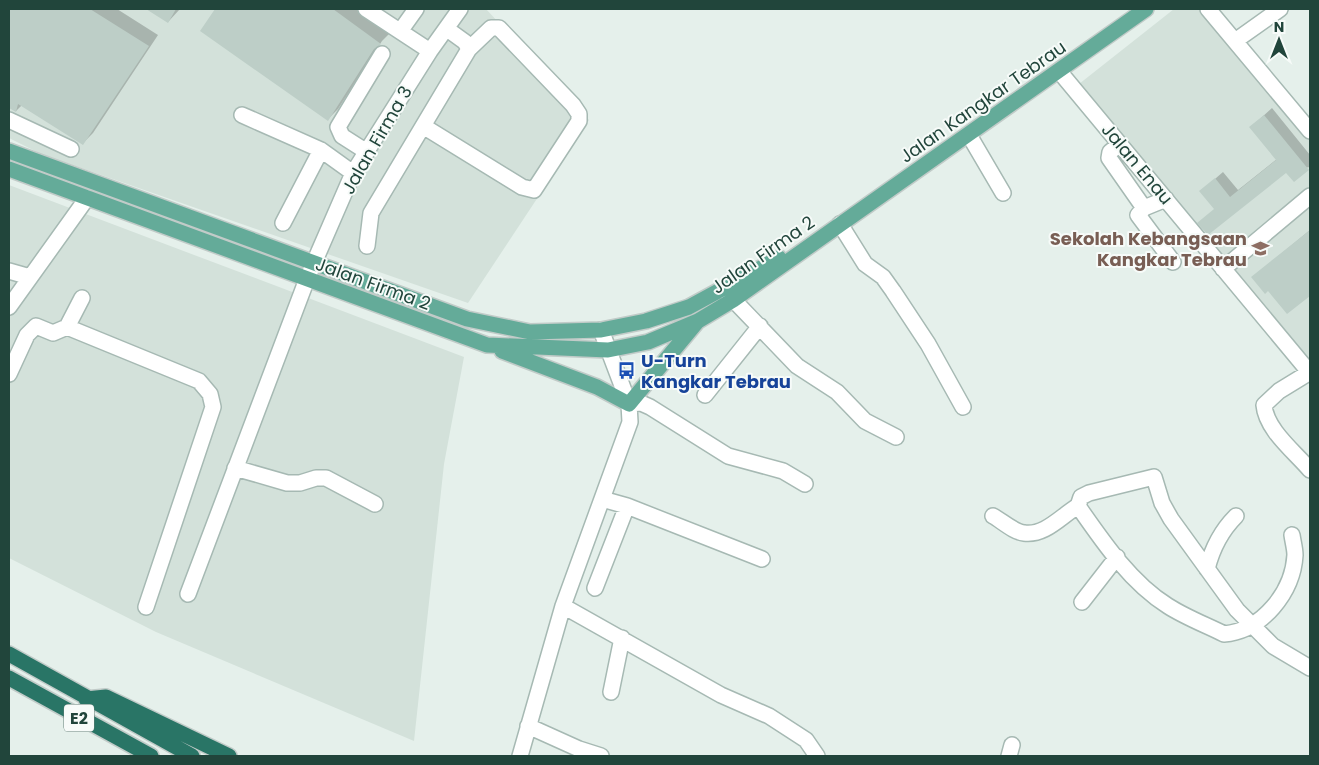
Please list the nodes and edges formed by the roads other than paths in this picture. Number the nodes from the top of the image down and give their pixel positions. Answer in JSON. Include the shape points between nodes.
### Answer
{"nodes":[{"id":1,"x":366,"y":9,"type":"edge"},
{"id":2,"x":416,"y":9,"type":"edge"},
{"id":3,"x":460,"y":9,"type":"edge"},
{"id":4,"x":1146,"y":9,"type":"edge"},
{"id":5,"x":1208,"y":9,"type":"edge"},
{"id":6,"x":1280,"y":9,"type":"edge"},
{"id":7,"x":447,"y":29,"type":"junction"},
{"id":8,"x":401,"y":30,"type":"junction"},
{"id":9,"x":1235,"y":40,"type":"junction"},
{"id":10,"x":469,"y":49,"type":"junction"},
{"id":11,"x":430,"y":51,"type":"junction"},
{"id":12,"x":382,"y":54,"type":"dead end"},
{"id":13,"x":1059,"y":70,"type":"junction"},
{"id":14,"x":242,"y":115,"type":"dead end"},
{"id":15,"x":9,"y":120,"type":"edge"},
{"id":16,"x":423,"y":126,"type":"junction"},
{"id":17,"x":1310,"y":131,"type":"edge"},
{"id":18,"x":969,"y":135,"type":"junction"},
{"id":19,"x":1120,"y":144,"type":"junction"},
{"id":20,"x":71,"y":148,"type":"dead end"},
{"id":21,"x":321,"y":150,"type":"junction"},
{"id":22,"x":9,"y":151,"type":"edge"},
{"id":23,"x":367,"y":152,"type":"junction"},
{"id":24,"x":9,"y":169,"type":"edge"},
{"id":25,"x":353,"y":173,"type":"junction"},
{"id":26,"x":1003,"y":193,"type":"dead end"},
{"id":27,"x":1310,"y":196,"type":"edge"},
{"id":28,"x":87,"y":198,"type":"junction"},
{"id":29,"x":1166,"y":199,"type":"junction"},
{"id":30,"x":1144,"y":208,"type":"junction"},
{"id":31,"x":283,"y":223,"type":"dead end"},
{"id":32,"x":840,"y":224,"type":"junction"},
{"id":33,"x":367,"y":246,"type":"dead end"},
{"id":34,"x":1173,"y":262,"type":"dead end"},
{"id":35,"x":314,"y":263,"type":"junction"},
{"id":36,"x":1223,"y":269,"type":"junction"},
{"id":37,"x":9,"y":271,"type":"edge"},
{"id":38,"x":30,"y":277,"type":"junction"},
{"id":39,"x":306,"y":279,"type":"junction"},
{"id":40,"x":723,"y":288,"type":"junction"},
{"id":41,"x":82,"y":298,"type":"dead end"},
{"id":42,"x":734,"y":300,"type":"junction"},
{"id":43,"x":9,"y":307,"type":"edge"},
{"id":44,"x":698,"y":321,"type":"junction"},
{"id":45,"x":760,"y":326,"type":"junction"},
{"id":46,"x":67,"y":327,"type":"junction"},
{"id":47,"x":601,"y":330,"type":"junction"},
{"id":48,"x":487,"y":345,"type":"junction"},
{"id":49,"x":608,"y":350,"type":"junction"},
{"id":50,"x":1310,"y":373,"type":"edge"},
{"id":51,"x":9,"y":374,"type":"edge"},
{"id":52,"x":705,"y":394,"type":"dead end"},
{"id":53,"x":629,"y":404,"type":"junction"},
{"id":54,"x":963,"y":407,"type":"dead end"},
{"id":55,"x":896,"y":437,"type":"dead end"},
{"id":56,"x":235,"y":468,"type":"junction"},
{"id":57,"x":1310,"y":470,"type":"edge"},
{"id":58,"x":805,"y":484,"type":"dead end"},
{"id":59,"x":602,"y":499,"type":"junction"},
{"id":60,"x":376,"y":504,"type":"dead end"},
{"id":61,"x":627,"y":506,"type":"junction"},
{"id":62,"x":1078,"y":506,"type":"junction"},
{"id":63,"x":993,"y":516,"type":"dead end"},
{"id":64,"x":1236,"y":516,"type":"dead end"},
{"id":65,"x":1292,"y":536,"type":"dead end"},
{"id":66,"x":1117,"y":557,"type":"junction"},
{"id":67,"x":762,"y":559,"type":"dead end"},
{"id":68,"x":1207,"y":569,"type":"junction"},
{"id":69,"x":595,"y":588,"type":"dead end"},
{"id":70,"x":188,"y":594,"type":"dead end"},
{"id":71,"x":1082,"y":602,"type":"dead end"},
{"id":72,"x":563,"y":606,"type":"junction"},
{"id":73,"x":146,"y":607,"type":"dead end"},
{"id":74,"x":1253,"y":626,"type":"junction"},
{"id":75,"x":622,"y":638,"type":"junction"},
{"id":76,"x":9,"y":654,"type":"edge"},
{"id":77,"x":1310,"y":668,"type":"edge"},
{"id":78,"x":9,"y":678,"type":"edge"},
{"id":79,"x":611,"y":692,"type":"dead end"},
{"id":80,"x":86,"y":699,"type":"junction"},
{"id":81,"x":528,"y":726,"type":"junction"},
{"id":82,"x":151,"y":756,"type":"edge"},
{"id":83,"x":192,"y":756,"type":"edge"},
{"id":84,"x":229,"y":756,"type":"edge"},
{"id":85,"x":520,"y":756,"type":"edge"},
{"id":86,"x":601,"y":756,"type":"edge"},
{"id":87,"x":817,"y":756,"type":"edge"}],
"edges":[{"from":1,"to":8,"type":"street"},
{"from":2,"to":8,"type":"street"},
{"from":3,"to":7,"type":"street","name":"Jalan Firma 3"},
{"from":4,"to":13,"type":"main road","name":"Jalan Kangkar Tebrau"},
{"from":5,"to":9,"type":"street"},
{"from":6,"to":9,"type":"street"},
{"from":7,"to":10,"type":"street"},
{"from":7,"to":11,"type":"street","name":"Jalan Firma 3"},
{"from":8,"to":11,"type":"street"},
{"from":9,"to":17,"type":"street"},
{"from":10,"to":16,"type":"street"},
{"from":10,"to":16,"type":"street","via":[[491,28],[499,28],[573,105],[579,121],[534,190],[522,187]]},
{"from":11,"to":23,"type":"street","name":"Jalan Firma 3"},
{"from":12,"to":23,"type":"street","via":[[338,127],[342,136]]},
{"from":13,"to":18,"type":"main road","name":"Jalan Kangkar Tebrau"},
{"from":13,"to":19,"type":"street","name":"Jalan Enau"},
{"from":14,"to":21,"type":"street"},
{"from":15,"to":20,"type":"street"},
{"from":16,"to":33,"type":"street","via":[[371,213]]},
{"from":18,"to":26,"type":"street"},
{"from":18,"to":32,"type":"main road","name":"Jalan Kangkar Tebrau"},
{"from":19,"to":29,"type":"street","name":"Jalan Enau"},
{"from":19,"to":30,"type":"street","via":[[1110,152],[1109,158]]},
{"from":21,"to":25,"type":"street"},
{"from":21,"to":31,"type":"street"},
{"from":22,"to":35,"type":"main road","name":"Jalan Firma 2"},
{"from":23,"to":25,"type":"street","name":"Jalan Firma 3"},
{"from":24,"to":28,"type":"main road","name":"Jalan Firma 2"},
{"from":25,"to":35,"type":"street","name":"Jalan Firma 3"},
{"from":27,"to":36,"type":"street"},
{"from":28,"to":38,"type":"street"},
{"from":28,"to":39,"type":"main road","name":"Jalan Firma 2"},
{"from":29,"to":30,"type":"street"},
{"from":29,"to":36,"type":"street","name":"Jalan Enau"},
{"from":30,"to":34,"type":"street","via":[[1138,215]]},
{"from":32,"to":40,"type":"main road","name":"Jalan Firma 2"},
{"from":32,"to":42,"type":"main road","name":"Jalan Firma 2"},
{"from":32,"to":54,"type":"street","via":[[865,264],[893,291],[928,344]]},
{"from":35,"to":39,"type":"street","name":"Jalan Firma 3"},
{"from":35,"to":47,"type":"main road","name":"Jalan Firma 2","via":[[467,319],[530,332]]},
{"from":36,"to":50,"type":"street","name":"Jalan Enau"},
{"from":37,"to":38,"type":"street"},
{"from":38,"to":43,"type":"street"},
{"from":39,"to":48,"type":"main road","name":"Jalan Firma 2"},
{"from":39,"to":56,"type":"street","name":"Jalan Firma 3"},
{"from":40,"to":42,"type":"street"},
{"from":40,"to":47,"type":"main road","name":"Jalan Firma 2","via":[[689,307],[646,321]]},
{"from":41,"to":46,"type":"street"},
{"from":42,"to":44,"type":"main road","name":"Jalan Firma 2"},
{"from":42,"to":45,"type":"street"},
{"from":44,"to":49,"type":"main road","name":"Jalan Firma 2","via":[[648,342]]},
{"from":44,"to":53,"type":"main road"},
{"from":45,"to":52,"type":"street"},
{"from":45,"to":55,"type":"street","via":[[797,366],[837,392],[865,420]]},
{"from":46,"to":51,"type":"street","via":[[53,333],[36,326],[27,335]]},
{"from":46,"to":73,"type":"street","via":[[199,381],[210,394],[213,407]]},
{"from":47,"to":49,"type":"street"},
{"from":48,"to":49,"type":"main road","name":"Jalan Firma 2"},
{"from":48,"to":53,"type":"main road","via":[[597,387]]},
{"from":49,"to":53,"type":"street"},
{"from":50,"to":57,"type":"street","via":[[1264,405],[1270,423]]},
{"from":53,"to":58,"type":"street","via":[[641,403],[650,407],[728,456],[783,471]]},
{"from":53,"to":59,"type":"street","via":[[627,433]]},
{"from":56,"to":60,"type":"street","via":[[293,484],[326,478]]},
{"from":56,"to":70,"type":"street","name":"Jalan Firma 3"},
{"from":59,"to":61,"type":"street"},
{"from":59,"to":72,"type":"street"},
{"from":61,"to":67,"type":"street"},
{"from":61,"to":69,"type":"street"},
{"from":62,"to":63,"type":"street","via":[[1063,514],[1043,532],[1023,534]]},
{"from":62,"to":66,"type":"street"},
{"from":62,"to":68,"type":"street","via":[[1081,497],[1089,493],[1154,478],[1171,519]]},
{"from":64,"to":68,"type":"street","via":[[1226,526]]},
{"from":65,"to":74,"type":"street","via":[[1295,555],[1284,595]]},
{"from":66,"to":71,"type":"street"},
{"from":66,"to":74,"type":"street","via":[[1168,606],[1224,634]]},
{"from":68,"to":74,"type":"street"},
{"from":72,"to":75,"type":"street"},
{"from":72,"to":81,"type":"street"},
{"from":74,"to":77,"type":"street","via":[[1273,646]]},
{"from":75,"to":79,"type":"street"},
{"from":75,"to":87,"type":"street","via":[[721,695],[769,716],[806,740]]},
{"from":76,"to":80,"type":"highway","number":"E2"},
{"from":78,"to":82,"type":"highway","number":"E2"},
{"from":80,"to":83,"type":"highway","number":"E2"},
{"from":80,"to":84,"type":"highway","via":[[106,697]]},
{"from":81,"to":85,"type":"street"},
{"from":81,"to":86,"type":"street","via":[[579,750]]}]}
